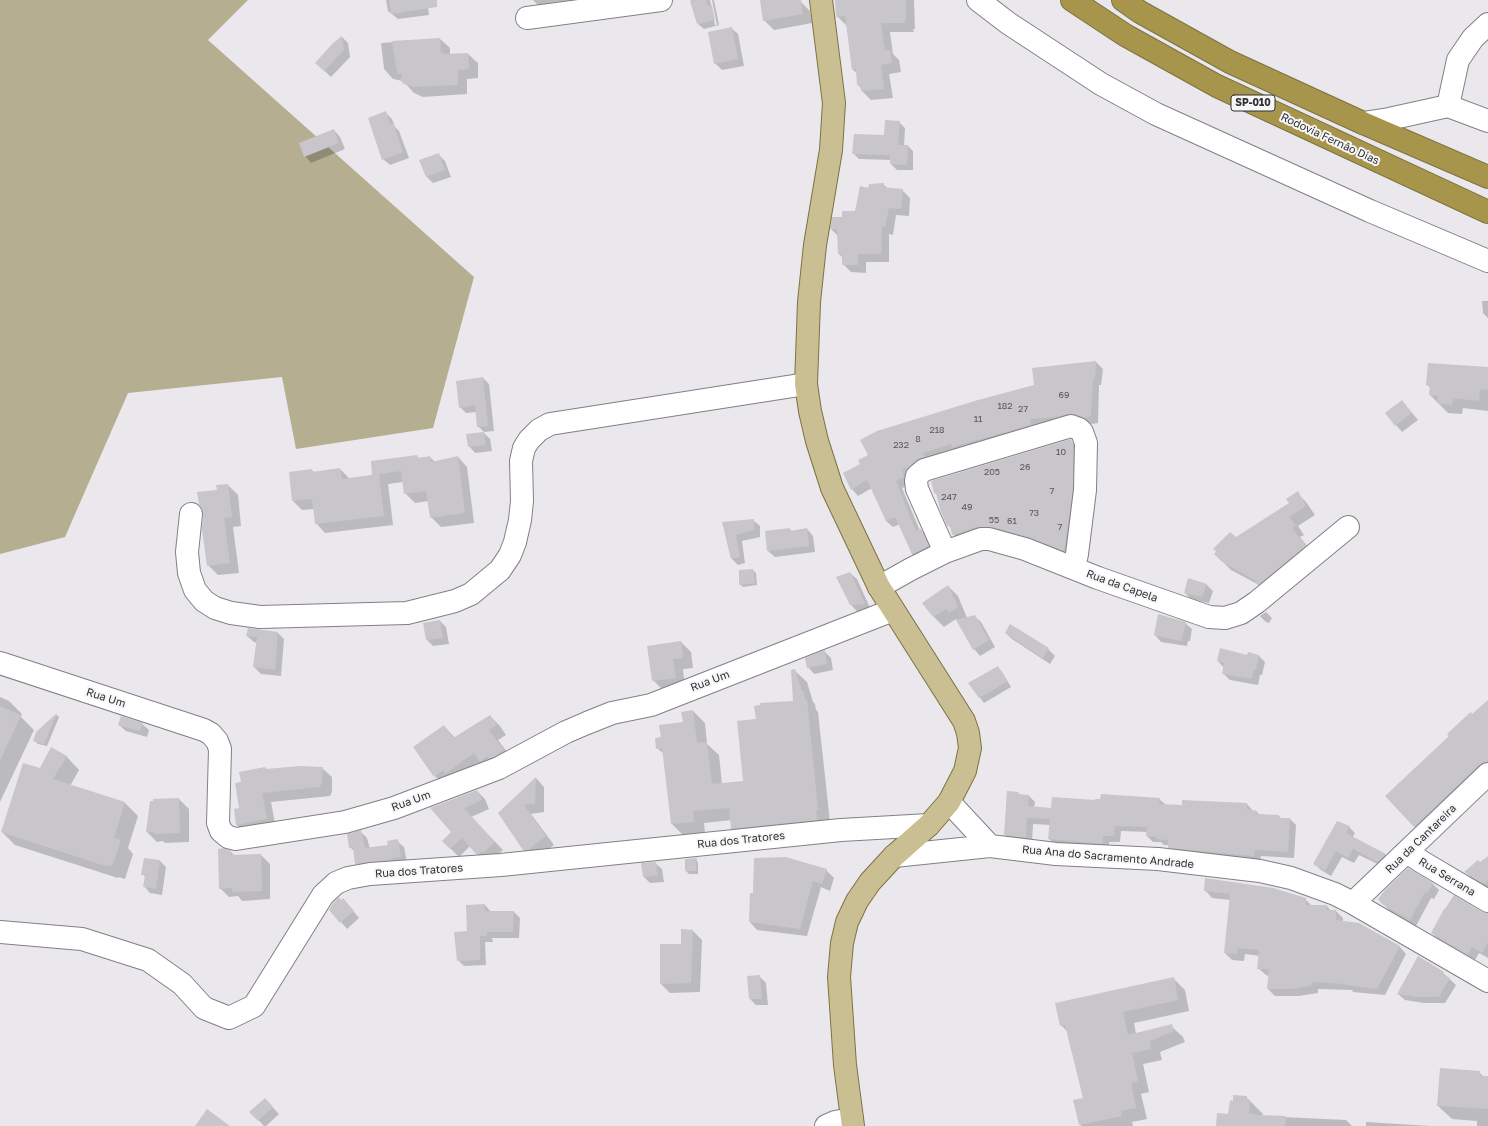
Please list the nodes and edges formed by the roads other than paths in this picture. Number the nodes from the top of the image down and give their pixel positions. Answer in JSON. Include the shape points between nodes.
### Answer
{"nodes":[{"id":1,"x":661,"y":0,"type":"edge"},
{"id":2,"x":821,"y":0,"type":"edge"},
{"id":3,"x":978,"y":0,"type":"edge"},
{"id":4,"x":1072,"y":0,"type":"edge"},
{"id":5,"x":1123,"y":0,"type":"edge"},
{"id":6,"x":527,"y":18,"type":"dead end"},
{"id":7,"x":1488,"y":24,"type":"edge"},
{"id":8,"x":1448,"y":106,"type":"junction"},
{"id":9,"x":1488,"y":122,"type":"edge"},
{"id":10,"x":1362,"y":123,"type":"junction"},
{"id":11,"x":1488,"y":177,"type":"edge"},
{"id":12,"x":1488,"y":212,"type":"edge"},
{"id":13,"x":1488,"y":261,"type":"edge"},
{"id":14,"x":806,"y":384,"type":"junction"},
{"id":15,"x":191,"y":514,"type":"dead end"},
{"id":16,"x":1348,"y":527,"type":"dead end"},
{"id":17,"x":945,"y":552,"type":"junction"},
{"id":18,"x":1074,"y":568,"type":"junction"},
{"id":19,"x":879,"y":587,"type":"junction"},
{"id":20,"x":893,"y":610,"type":"junction"},
{"id":21,"x":0,"y":663,"type":"edge"},
{"id":22,"x":1488,"y":774,"type":"edge"},
{"id":23,"x":949,"y":802,"type":"junction"},
{"id":24,"x":929,"y":825,"type":"junction"},
{"id":25,"x":990,"y":846,"type":"junction"},
{"id":26,"x":1407,"y":852,"type":"junction"},
{"id":27,"x":894,"y":856,"type":"junction"},
{"id":28,"x":1488,"y":901,"type":"edge"},
{"id":29,"x":1353,"y":903,"type":"junction"},
{"id":30,"x":0,"y":932,"type":"edge"},
{"id":31,"x":1488,"y":981,"type":"edge"},
{"id":32,"x":852,"y":1123,"type":"edge"},
{"id":33,"x":826,"y":1126,"type":"edge"}],
"edges":[{"from":1,"to":6,"type":"street"},
{"from":2,"to":14,"type":"main road","via":[[834,103],[831,150],[815,245],[809,302]]},
{"from":3,"to":13,"type":"street","via":[[1008,23],[1101,84],[1156,114],[1370,212]]},
{"from":4,"to":12,"type":"highway","name":"Rodovia Fernão Dias","number":"SP-010","via":[[1125,35],[1217,86]]},
{"from":5,"to":10,"type":"highway","number":"SP-010","via":[[1230,62]]},
{"from":7,"to":8,"type":"street","via":[[1473,38],[1458,60]]},
{"from":8,"to":9,"type":"street"},
{"from":8,"to":10,"type":"street"},
{"from":10,"to":11,"type":"highway","number":"SP-010"},
{"from":14,"to":15,"type":"street","via":[[550,424],[539,430],[528,440],[524,448],[521,461],[520,520],[512,548],[500,570],[471,594],[407,614],[260,616],[231,613],[215,608],[204,601],[195,590],[189,573],[186,552]]},
{"from":14,"to":19,"type":"main road","via":[[817,442],[832,488]]},
{"from":16,"to":18,"type":"street","name":"Rua da Capela","via":[[1251,606],[1241,613],[1225,618],[1209,617]]},
{"from":17,"to":18,"type":"street","name":"Rua da Capela","via":[[981,539],[990,539]]},
{"from":17,"to":18,"type":"street","via":[[917,490],[917,476],[924,470],[1071,426],[1082,432],[1086,443],[1085,490]]},
{"from":17,"to":19,"type":"street","name":"Rua da Capela"},
{"from":19,"to":20,"type":"main road"},
{"from":20,"to":21,"type":"street","name":"Rua Um","via":[[651,705],[587,723],[499,768],[394,808],[345,822],[236,839],[221,831],[218,823],[220,749],[211,734]]},
{"from":20,"to":23,"type":"main road","via":[[964,721],[968,733],[970,748],[965,771]]},
{"from":22,"to":26,"type":"street","name":"Rua da Cantareira"},
{"from":23,"to":24,"type":"main road"},
{"from":23,"to":25,"type":"street"},
{"from":24,"to":27,"type":"main road"},
{"from":24,"to":30,"type":"street","name":"Rua dos Tratores","via":[[841,830],[348,878],[336,883],[323,895],[254,1006],[229,1018],[204,1008],[182,984],[148,960],[82,939]]},
{"from":25,"to":27,"type":"street","name":"Rua Ana do Sacramento Andrade"},
{"from":25,"to":29,"type":"street","name":"Rua Ana do Sacramento Andrade","via":[[1056,854],[1158,859],[1260,871],[1291,878]]},
{"from":26,"to":28,"type":"street","name":"Rua Serrana"},
{"from":26,"to":29,"type":"street","name":"Rua da Cantareira"},
{"from":27,"to":32,"type":"main road","via":[[870,882],[857,901],[847,922],[842,943],[839,977]]},
{"from":29,"to":31,"type":"street","name":"Rua Ana do Sacramento Andrade"},
{"from":32,"to":33,"type":"street","via":[[835,1122]]}]}
